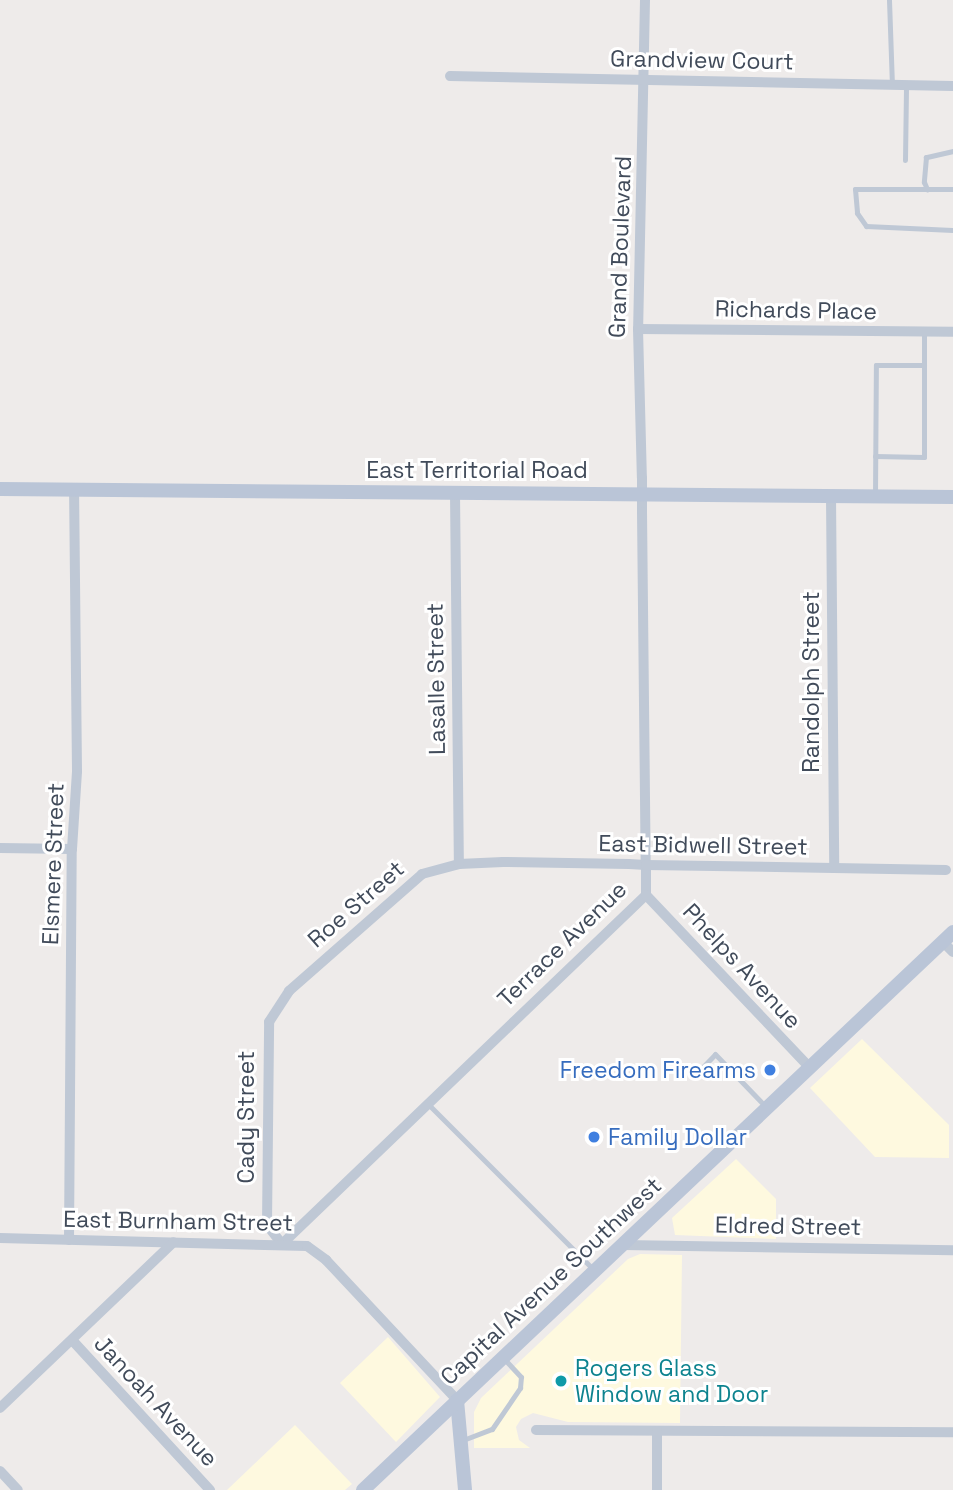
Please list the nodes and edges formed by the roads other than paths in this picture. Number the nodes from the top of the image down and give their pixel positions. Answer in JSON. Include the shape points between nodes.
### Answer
{"nodes":[{"id":1,"x":645,"y":0,"type":"edge"},
{"id":2,"x":889,"y":0,"type":"edge"},
{"id":3,"x":450,"y":76,"type":"dead end"},
{"id":4,"x":646,"y":80,"type":"junction"},
{"id":5,"x":892,"y":85,"type":"junction"},
{"id":6,"x":906,"y":86,"type":"junction"},
{"id":7,"x":953,"y":86,"type":"edge"},
{"id":8,"x":953,"y":152,"type":"edge"},
{"id":9,"x":905,"y":160,"type":"dead end"},
{"id":10,"x":927,"y":189,"type":"junction"},
{"id":11,"x":953,"y":189,"type":"edge"},
{"id":12,"x":953,"y":230,"type":"edge"},
{"id":13,"x":638,"y":330,"type":"junction"},
{"id":14,"x":924,"y":332,"type":"junction"},
{"id":15,"x":953,"y":332,"type":"edge"},
{"id":16,"x":924,"y":365,"type":"junction"},
{"id":17,"x":875,"y":456,"type":"junction"},
{"id":18,"x":0,"y":489,"type":"edge"},
{"id":19,"x":75,"y":489,"type":"junction"},
{"id":20,"x":455,"y":493,"type":"junction"},
{"id":21,"x":642,"y":494,"type":"junction"},
{"id":22,"x":831,"y":496,"type":"junction"},
{"id":23,"x":875,"y":496,"type":"junction"},
{"id":24,"x":953,"y":497,"type":"edge"},
{"id":25,"x":0,"y":848,"type":"edge"},
{"id":26,"x":72,"y":849,"type":"junction"},
{"id":27,"x":459,"y":864,"type":"junction"},
{"id":28,"x":646,"y":864,"type":"junction"},
{"id":29,"x":834,"y":868,"type":"junction"},
{"id":30,"x":946,"y":870,"type":"dead end"},
{"id":31,"x":646,"y":895,"type":"junction"},
{"id":32,"x":950,"y":942,"type":"edge"},
{"id":33,"x":289,"y":991,"type":"joint"},
{"id":34,"x":808,"y":1066,"type":"junction"},
{"id":35,"x":694,"y":1076,"type":"dead end"},
{"id":36,"x":427,"y":1102,"type":"junction"},
{"id":37,"x":766,"y":1107,"type":"junction"},
{"id":38,"x":0,"y":1238,"type":"edge"},
{"id":39,"x":69,"y":1240,"type":"junction"},
{"id":40,"x":174,"y":1242,"type":"junction"},
{"id":41,"x":282,"y":1244,"type":"junction"},
{"id":42,"x":623,"y":1245,"type":"junction"},
{"id":43,"x":953,"y":1250,"type":"edge"},
{"id":44,"x":595,"y":1271,"type":"junction"},
{"id":45,"x":72,"y":1340,"type":"junction"},
{"id":46,"x":503,"y":1358,"type":"junction"},
{"id":47,"x":457,"y":1400,"type":"junction"},
{"id":48,"x":0,"y":1408,"type":"edge"},
{"id":49,"x":536,"y":1430,"type":"dead end"},
{"id":50,"x":657,"y":1431,"type":"junction"},
{"id":51,"x":953,"y":1432,"type":"edge"},
{"id":52,"x":462,"y":1440,"type":"junction"},
{"id":53,"x":0,"y":1471,"type":"edge"},
{"id":54,"x":18,"y":1490,"type":"edge"},
{"id":55,"x":210,"y":1490,"type":"edge"},
{"id":56,"x":363,"y":1490,"type":"edge"},
{"id":57,"x":465,"y":1490,"type":"edge"},
{"id":58,"x":657,"y":1490,"type":"edge"}],
"edges":[{"from":1,"to":4,"type":"street","name":"Grand Boulevard"},
{"from":2,"to":5,"type":"lane"},
{"from":3,"to":4,"type":"street","name":"Grandview Court"},
{"from":4,"to":5,"type":"street","name":"Grandview Court"},
{"from":4,"to":13,"type":"street","name":"Grand Boulevard"},
{"from":5,"to":6,"type":"street","name":"Grandview Court"},
{"from":6,"to":7,"type":"street","name":"Grandview Court"},
{"from":6,"to":9,"type":"lane"},
{"from":8,"to":10,"type":"lane","via":[[926,157]]},
{"from":10,"to":11,"type":"lane"},
{"from":10,"to":12,"type":"lane","via":[[855,189],[857,213],[866,226]]},
{"from":13,"to":14,"type":"street","name":"Richards Place"},
{"from":13,"to":21,"type":"street","name":"Grand Boulevard"},
{"from":14,"to":15,"type":"street","name":"Richards Place"},
{"from":14,"to":16,"type":"lane"},
{"from":16,"to":17,"type":"lane","via":[[876,365]]},
{"from":16,"to":17,"type":"lane","via":[[924,457]]},
{"from":17,"to":23,"type":"lane"},
{"from":18,"to":19,"type":"street","name":"East Territorial Road"},
{"from":19,"to":20,"type":"street","name":"East Territorial Road"},
{"from":19,"to":26,"type":"street","name":"Elsmere Street","via":[[77,771]]},
{"from":20,"to":21,"type":"street","name":"East Territorial Road"},
{"from":20,"to":27,"type":"street","name":"Lasalle Street"},
{"from":21,"to":22,"type":"street","name":"East Territorial Road"},
{"from":21,"to":28,"type":"street","name":"Terrace Avenue"},
{"from":22,"to":23,"type":"street","name":"East Territorial Road"},
{"from":22,"to":29,"type":"street","name":"Randolph Street"},
{"from":23,"to":24,"type":"street","name":"East Territorial Road"},
{"from":25,"to":26,"type":"street"},
{"from":26,"to":39,"type":"street","name":"Elsmere Street"},
{"from":27,"to":28,"type":"street","name":"East Bidwell Street"},
{"from":27,"to":33,"type":"street","name":"Roe Street","via":[[429,870],[415,880]]},
{"from":28,"to":29,"type":"street","name":"East Bidwell Street"},
{"from":28,"to":31,"type":"street","name":"Terrace Avenue"},
{"from":29,"to":30,"type":"street","name":"East Bidwell Street"},
{"from":31,"to":34,"type":"street","name":"Phelps Avenue"},
{"from":31,"to":36,"type":"street","name":"Terrace Avenue"},
{"from":32,"to":34,"type":"street","name":"Capital Avenue Southwest"},
{"from":33,"to":41,"type":"street","name":"Cady Street","via":[[269,1021],[266,1046],[267,1225]]},
{"from":34,"to":37,"type":"street","name":"Capital Avenue Southwest"},
{"from":35,"to":37,"type":"lane","via":[[715,1054]]},
{"from":36,"to":41,"type":"street","name":"Terrace Avenue"},
{"from":36,"to":44,"type":"lane"},
{"from":37,"to":42,"type":"street","name":"Capital Avenue Southwest"},
{"from":38,"to":39,"type":"street","name":"East Burnham Street"},
{"from":39,"to":40,"type":"street","name":"East Burnham Street"},
{"from":40,"to":41,"type":"street","name":"East Burnham Street"},
{"from":40,"to":45,"type":"street"},
{"from":41,"to":47,"type":"street","name":"East Burnham Street","via":[[307,1246],[320,1254]]},
{"from":42,"to":43,"type":"street","name":"Eldred Street"},
{"from":42,"to":44,"type":"street","name":"Capital Avenue Southwest"},
{"from":44,"to":46,"type":"street","name":"Capital Avenue Southwest"},
{"from":45,"to":48,"type":"street"},
{"from":45,"to":55,"type":"street","name":"Janoah Avenue"},
{"from":46,"to":47,"type":"street","name":"Capital Avenue Southwest"},
{"from":46,"to":52,"type":"lane","via":[[521,1377],[520,1388],[492,1429],[482,1437]]},
{"from":47,"to":52,"type":"street"},
{"from":47,"to":56,"type":"street","name":"Capital Avenue Southwest"},
{"from":49,"to":50,"type":"street"},
{"from":50,"to":51,"type":"street"},
{"from":50,"to":58,"type":"street"},
{"from":52,"to":57,"type":"street"},
{"from":53,"to":54,"type":"street"}]}
